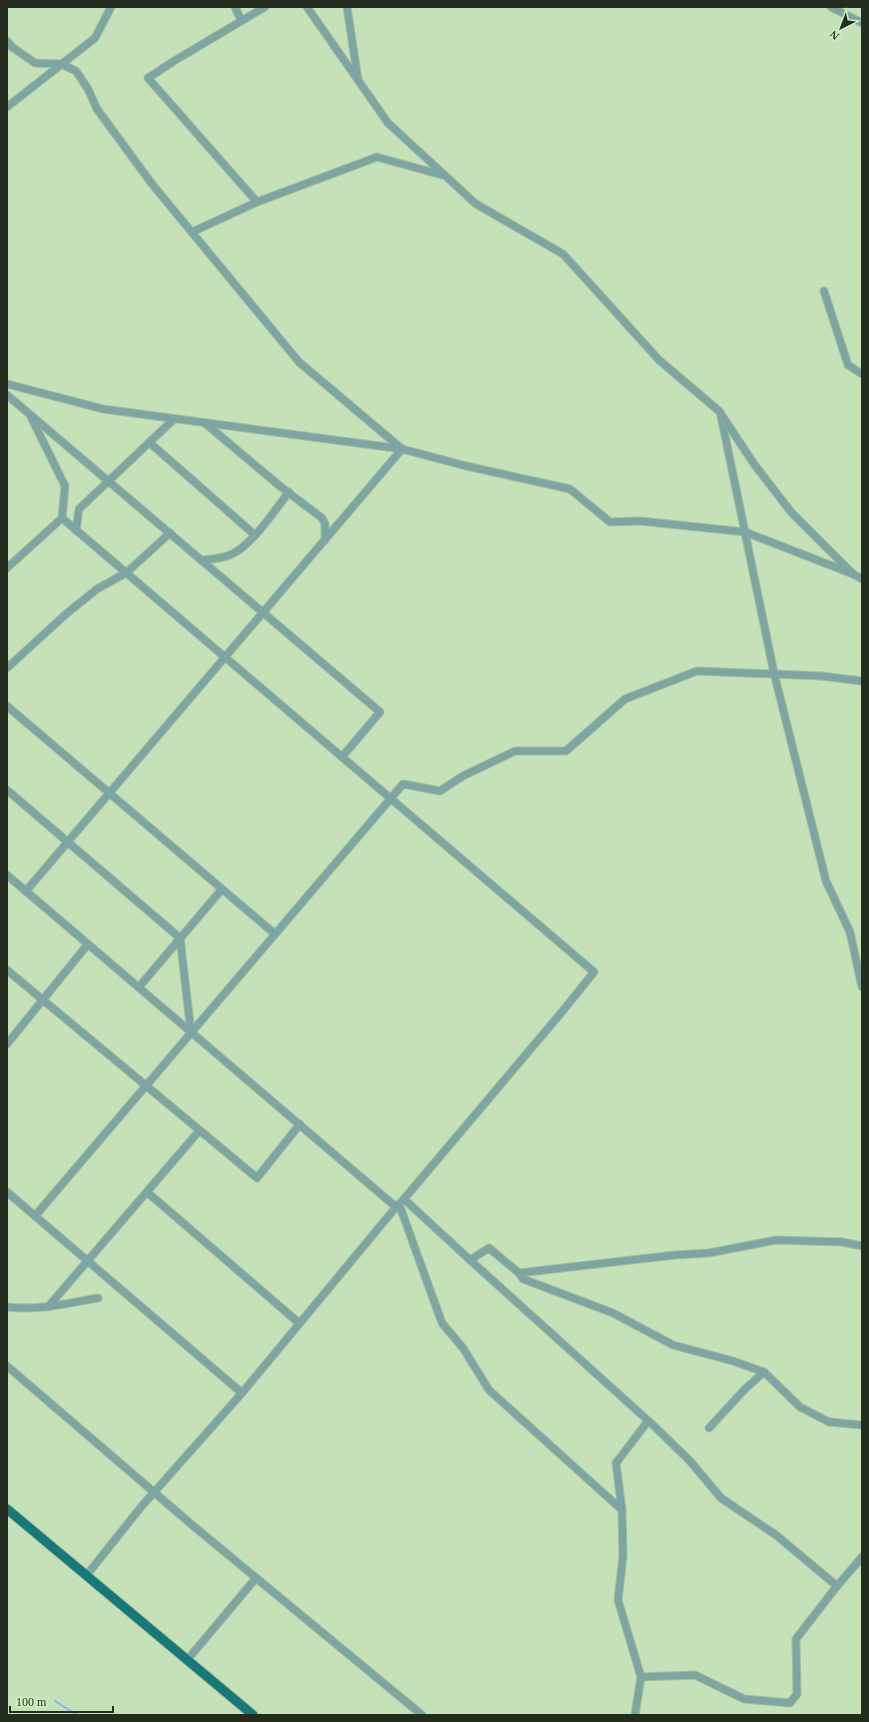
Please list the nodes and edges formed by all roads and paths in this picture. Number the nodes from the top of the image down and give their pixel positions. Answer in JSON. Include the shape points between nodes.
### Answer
{"nodes":[{"id":1,"x":111,"y":7,"type":"edge"},
{"id":2,"x":235,"y":7,"type":"edge"},
{"id":3,"x":265,"y":7,"type":"edge"},
{"id":4,"x":307,"y":7,"type":"edge"},
{"id":5,"x":347,"y":7,"type":"edge"},
{"id":6,"x":831,"y":7,"type":"edge"},
{"id":7,"x":241,"y":20,"type":"junction"},
{"id":8,"x":862,"y":23,"type":"edge"},
{"id":9,"x":7,"y":41,"type":"edge"},
{"id":10,"x":61,"y":64,"type":"junction"},
{"id":11,"x":358,"y":82,"type":"junction"},
{"id":12,"x":7,"y":108,"type":"edge"},
{"id":13,"x":445,"y":176,"type":"junction"},
{"id":14,"x":257,"y":202,"type":"junction"},
{"id":15,"x":192,"y":232,"type":"junction"},
{"id":16,"x":824,"y":291,"type":"dead end"},
{"id":17,"x":862,"y":374,"type":"edge"},
{"id":18,"x":7,"y":384,"type":"edge"},
{"id":19,"x":7,"y":394,"type":"edge"},
{"id":20,"x":720,"y":411,"type":"junction"},
{"id":21,"x":30,"y":414,"type":"junction"},
{"id":22,"x":174,"y":419,"type":"junction"},
{"id":23,"x":205,"y":424,"type":"junction"},
{"id":24,"x":150,"y":443,"type":"junction"},
{"id":25,"x":402,"y":449,"type":"junction"},
{"id":26,"x":109,"y":481,"type":"junction"},
{"id":27,"x":289,"y":492,"type":"junction"},
{"id":28,"x":62,"y":518,"type":"junction"},
{"id":29,"x":76,"y":530,"type":"junction"},
{"id":30,"x":745,"y":532,"type":"junction"},
{"id":31,"x":170,"y":533,"type":"junction"},
{"id":32,"x":254,"y":535,"type":"junction"},
{"id":33,"x":325,"y":540,"type":"junction"},
{"id":34,"x":201,"y":560,"type":"junction"},
{"id":35,"x":7,"y":568,"type":"edge"},
{"id":36,"x":126,"y":573,"type":"junction"},
{"id":37,"x":853,"y":574,"type":"junction"},
{"id":38,"x":862,"y":579,"type":"edge"},
{"id":39,"x":263,"y":613,"type":"junction"},
{"id":40,"x":225,"y":658,"type":"junction"},
{"id":41,"x":7,"y":668,"type":"edge"},
{"id":42,"x":774,"y":673,"type":"junction"},
{"id":43,"x":862,"y":681,"type":"edge"},
{"id":44,"x":7,"y":706,"type":"edge"},
{"id":45,"x":342,"y":757,"type":"junction"},
{"id":46,"x":7,"y":790,"type":"edge"},
{"id":47,"x":110,"y":793,"type":"junction"},
{"id":48,"x":390,"y":798,"type":"junction"},
{"id":49,"x":68,"y":842,"type":"junction"},
{"id":50,"x":7,"y":875,"type":"edge"},
{"id":51,"x":222,"y":889,"type":"junction"},
{"id":52,"x":26,"y":891,"type":"junction"},
{"id":53,"x":274,"y":934,"type":"junction"},
{"id":54,"x":180,"y":938,"type":"junction"},
{"id":55,"x":88,"y":944,"type":"junction"},
{"id":56,"x":7,"y":970,"type":"edge"},
{"id":57,"x":138,"y":987,"type":"junction"},
{"id":58,"x":862,"y":987,"type":"edge"},
{"id":59,"x":43,"y":999,"type":"junction"},
{"id":60,"x":191,"y":1032,"type":"junction"},
{"id":61,"x":7,"y":1044,"type":"edge"},
{"id":62,"x":146,"y":1085,"type":"junction"},
{"id":63,"x":300,"y":1124,"type":"junction"},
{"id":64,"x":199,"y":1131,"type":"junction"},
{"id":65,"x":7,"y":1192,"type":"edge"},
{"id":66,"x":147,"y":1192,"type":"junction"},
{"id":67,"x":400,"y":1203,"type":"junction"},
{"id":68,"x":34,"y":1216,"type":"junction"},
{"id":69,"x":862,"y":1246,"type":"edge"},
{"id":70,"x":470,"y":1260,"type":"junction"},
{"id":71,"x":87,"y":1261,"type":"junction"},
{"id":72,"x":519,"y":1273,"type":"junction"},
{"id":73,"x":98,"y":1298,"type":"dead end"},
{"id":74,"x":7,"y":1306,"type":"edge"},
{"id":75,"x":48,"y":1307,"type":"junction"},
{"id":76,"x":300,"y":1323,"type":"junction"},
{"id":77,"x":7,"y":1366,"type":"edge"},
{"id":78,"x":764,"y":1372,"type":"junction"},
{"id":79,"x":242,"y":1393,"type":"junction"},
{"id":80,"x":648,"y":1421,"type":"junction"},
{"id":81,"x":862,"y":1425,"type":"edge"},
{"id":82,"x":709,"y":1428,"type":"dead end"},
{"id":83,"x":154,"y":1493,"type":"junction"},
{"id":84,"x":7,"y":1509,"type":"edge"},
{"id":85,"x":622,"y":1510,"type":"junction"},
{"id":86,"x":862,"y":1557,"type":"edge"},
{"id":87,"x":86,"y":1576,"type":"junction"},
{"id":88,"x":256,"y":1578,"type":"junction"},
{"id":89,"x":837,"y":1586,"type":"junction"},
{"id":90,"x":188,"y":1659,"type":"junction"},
{"id":91,"x":641,"y":1677,"type":"junction"},
{"id":92,"x":253,"y":1715,"type":"edge"},
{"id":93,"x":422,"y":1715,"type":"edge"},
{"id":94,"x":635,"y":1715,"type":"edge"}],
"edges":[{"from":1,"to":10,"type":"street","via":[[96,38]]},
{"from":2,"to":7,"type":"street"},
{"from":3,"to":7,"type":"street"},
{"from":4,"to":11,"type":"street"},
{"from":5,"to":11,"type":"street"},
{"from":6,"to":8,"type":"street"},
{"from":7,"to":14,"type":"street","via":[[148,78]]},
{"from":9,"to":10,"type":"street","via":[[12,48],[35,63]]},
{"from":10,"to":12,"type":"street"},
{"from":10,"to":15,"type":"street","via":[[76,71],[97,109],[152,184]]},
{"from":11,"to":13,"type":"street","via":[[388,123]]},
{"from":13,"to":14,"type":"street","via":[[377,157]]},
{"from":13,"to":20,"type":"street","via":[[476,204],[562,254],[659,360]]},
{"from":14,"to":15,"type":"street"},
{"from":15,"to":25,"type":"street","via":[[299,362]]},
{"from":16,"to":17,"type":"street","via":[[848,365]]},
{"from":18,"to":22,"type":"street","via":[[103,410]]},
{"from":19,"to":21,"type":"street"},
{"from":20,"to":30,"type":"street"},
{"from":20,"to":37,"type":"street","via":[[754,464],[791,512]]},
{"from":21,"to":26,"type":"street"},
{"from":21,"to":28,"type":"street","via":[[65,486]]},
{"from":22,"to":23,"type":"street"},
{"from":22,"to":24,"type":"street"},
{"from":23,"to":25,"type":"street"},
{"from":23,"to":27,"type":"street"},
{"from":24,"to":26,"type":"street"},
{"from":24,"to":32,"type":"street"},
{"from":25,"to":30,"type":"street","via":[[466,466],[570,488],[610,522],[640,521]]},
{"from":25,"to":33,"type":"street"},
{"from":26,"to":29,"type":"street","via":[[79,510]]},
{"from":26,"to":31,"type":"street"},
{"from":27,"to":32,"type":"street"},
{"from":27,"to":33,"type":"street","via":[[322,518],[325,524]]},
{"from":28,"to":29,"type":"street"},
{"from":28,"to":35,"type":"street"},
{"from":29,"to":36,"type":"street"},
{"from":30,"to":37,"type":"street"},
{"from":30,"to":42,"type":"street"},
{"from":31,"to":34,"type":"street"},
{"from":31,"to":36,"type":"street"},
{"from":32,"to":34,"type":"street","via":[[232,554]]},
{"from":33,"to":39,"type":"street"},
{"from":34,"to":39,"type":"street"},
{"from":36,"to":40,"type":"street"},
{"from":36,"to":41,"type":"street","via":[[97,589]]},
{"from":37,"to":38,"type":"street"},
{"from":39,"to":40,"type":"street"},
{"from":39,"to":45,"type":"street","via":[[380,712]]},
{"from":40,"to":45,"type":"street"},
{"from":40,"to":47,"type":"street"},
{"from":42,"to":43,"type":"street"},
{"from":42,"to":48,"type":"street","via":[[697,670],[625,699],[566,751],[515,751],[463,776],[440,791],[403,784]]},
{"from":42,"to":58,"type":"street","via":[[826,882],[850,932]]},
{"from":44,"to":47,"type":"street"},
{"from":45,"to":48,"type":"street"},
{"from":46,"to":49,"type":"street"},
{"from":47,"to":49,"type":"street"},
{"from":47,"to":51,"type":"street"},
{"from":48,"to":53,"type":"street"},
{"from":48,"to":67,"type":"street","via":[[594,972]]},
{"from":49,"to":52,"type":"street"},
{"from":49,"to":54,"type":"street"},
{"from":50,"to":52,"type":"street"},
{"from":51,"to":53,"type":"street"},
{"from":51,"to":54,"type":"street"},
{"from":52,"to":55,"type":"street"},
{"from":53,"to":60,"type":"street"},
{"from":54,"to":57,"type":"street"},
{"from":54,"to":60,"type":"street"},
{"from":55,"to":57,"type":"street"},
{"from":55,"to":59,"type":"street"},
{"from":56,"to":59,"type":"street"},
{"from":57,"to":60,"type":"street"},
{"from":59,"to":61,"type":"street"},
{"from":59,"to":62,"type":"street"},
{"from":60,"to":62,"type":"street"},
{"from":60,"to":63,"type":"street"},
{"from":62,"to":64,"type":"street"},
{"from":62,"to":68,"type":"street"},
{"from":63,"to":64,"type":"street","via":[[257,1178]]},
{"from":63,"to":67,"type":"street"},
{"from":64,"to":66,"type":"street"},
{"from":65,"to":68,"type":"street"},
{"from":66,"to":71,"type":"street"},
{"from":66,"to":76,"type":"street"},
{"from":67,"to":70,"type":"street"},
{"from":67,"to":76,"type":"street"},
{"from":67,"to":85,"type":"street","via":[[442,1323],[463,1348],[489,1390]]},
{"from":68,"to":71,"type":"street"},
{"from":69,"to":72,"type":"street","via":[[842,1242],[776,1240],[709,1253]]},
{"from":70,"to":72,"type":"street","via":[[489,1248]]},
{"from":70,"to":80,"type":"street"},
{"from":71,"to":75,"type":"street"},
{"from":71,"to":79,"type":"street"},
{"from":72,"to":78,"type":"street","via":[[523,1279],[613,1313],[673,1345]]},
{"from":73,"to":75,"type":"street"},
{"from":74,"to":75,"type":"street"},
{"from":76,"to":79,"type":"street"},
{"from":77,"to":83,"type":"street"},
{"from":78,"to":81,"type":"street","via":[[800,1407],[829,1422]]},
{"from":78,"to":82,"type":"street"},
{"from":79,"to":83,"type":"street"},
{"from":80,"to":85,"type":"street","via":[[616,1463]]},
{"from":80,"to":89,"type":"street","via":[[690,1461],[721,1498],[776,1535]]},
{"from":83,"to":87,"type":"street"},
{"from":83,"to":88,"type":"street"},
{"from":84,"to":87,"type":"main road"},
{"from":85,"to":91,"type":"street","via":[[623,1556],[618,1600]]},
{"from":86,"to":89,"type":"street"},
{"from":87,"to":90,"type":"main road"},
{"from":88,"to":90,"type":"street"},
{"from":88,"to":93,"type":"street"},
{"from":89,"to":91,"type":"street","via":[[796,1639],[797,1694],[790,1703],[744,1700],[695,1675]]},
{"from":90,"to":92,"type":"main road"},
{"from":91,"to":94,"type":"street"}]}
